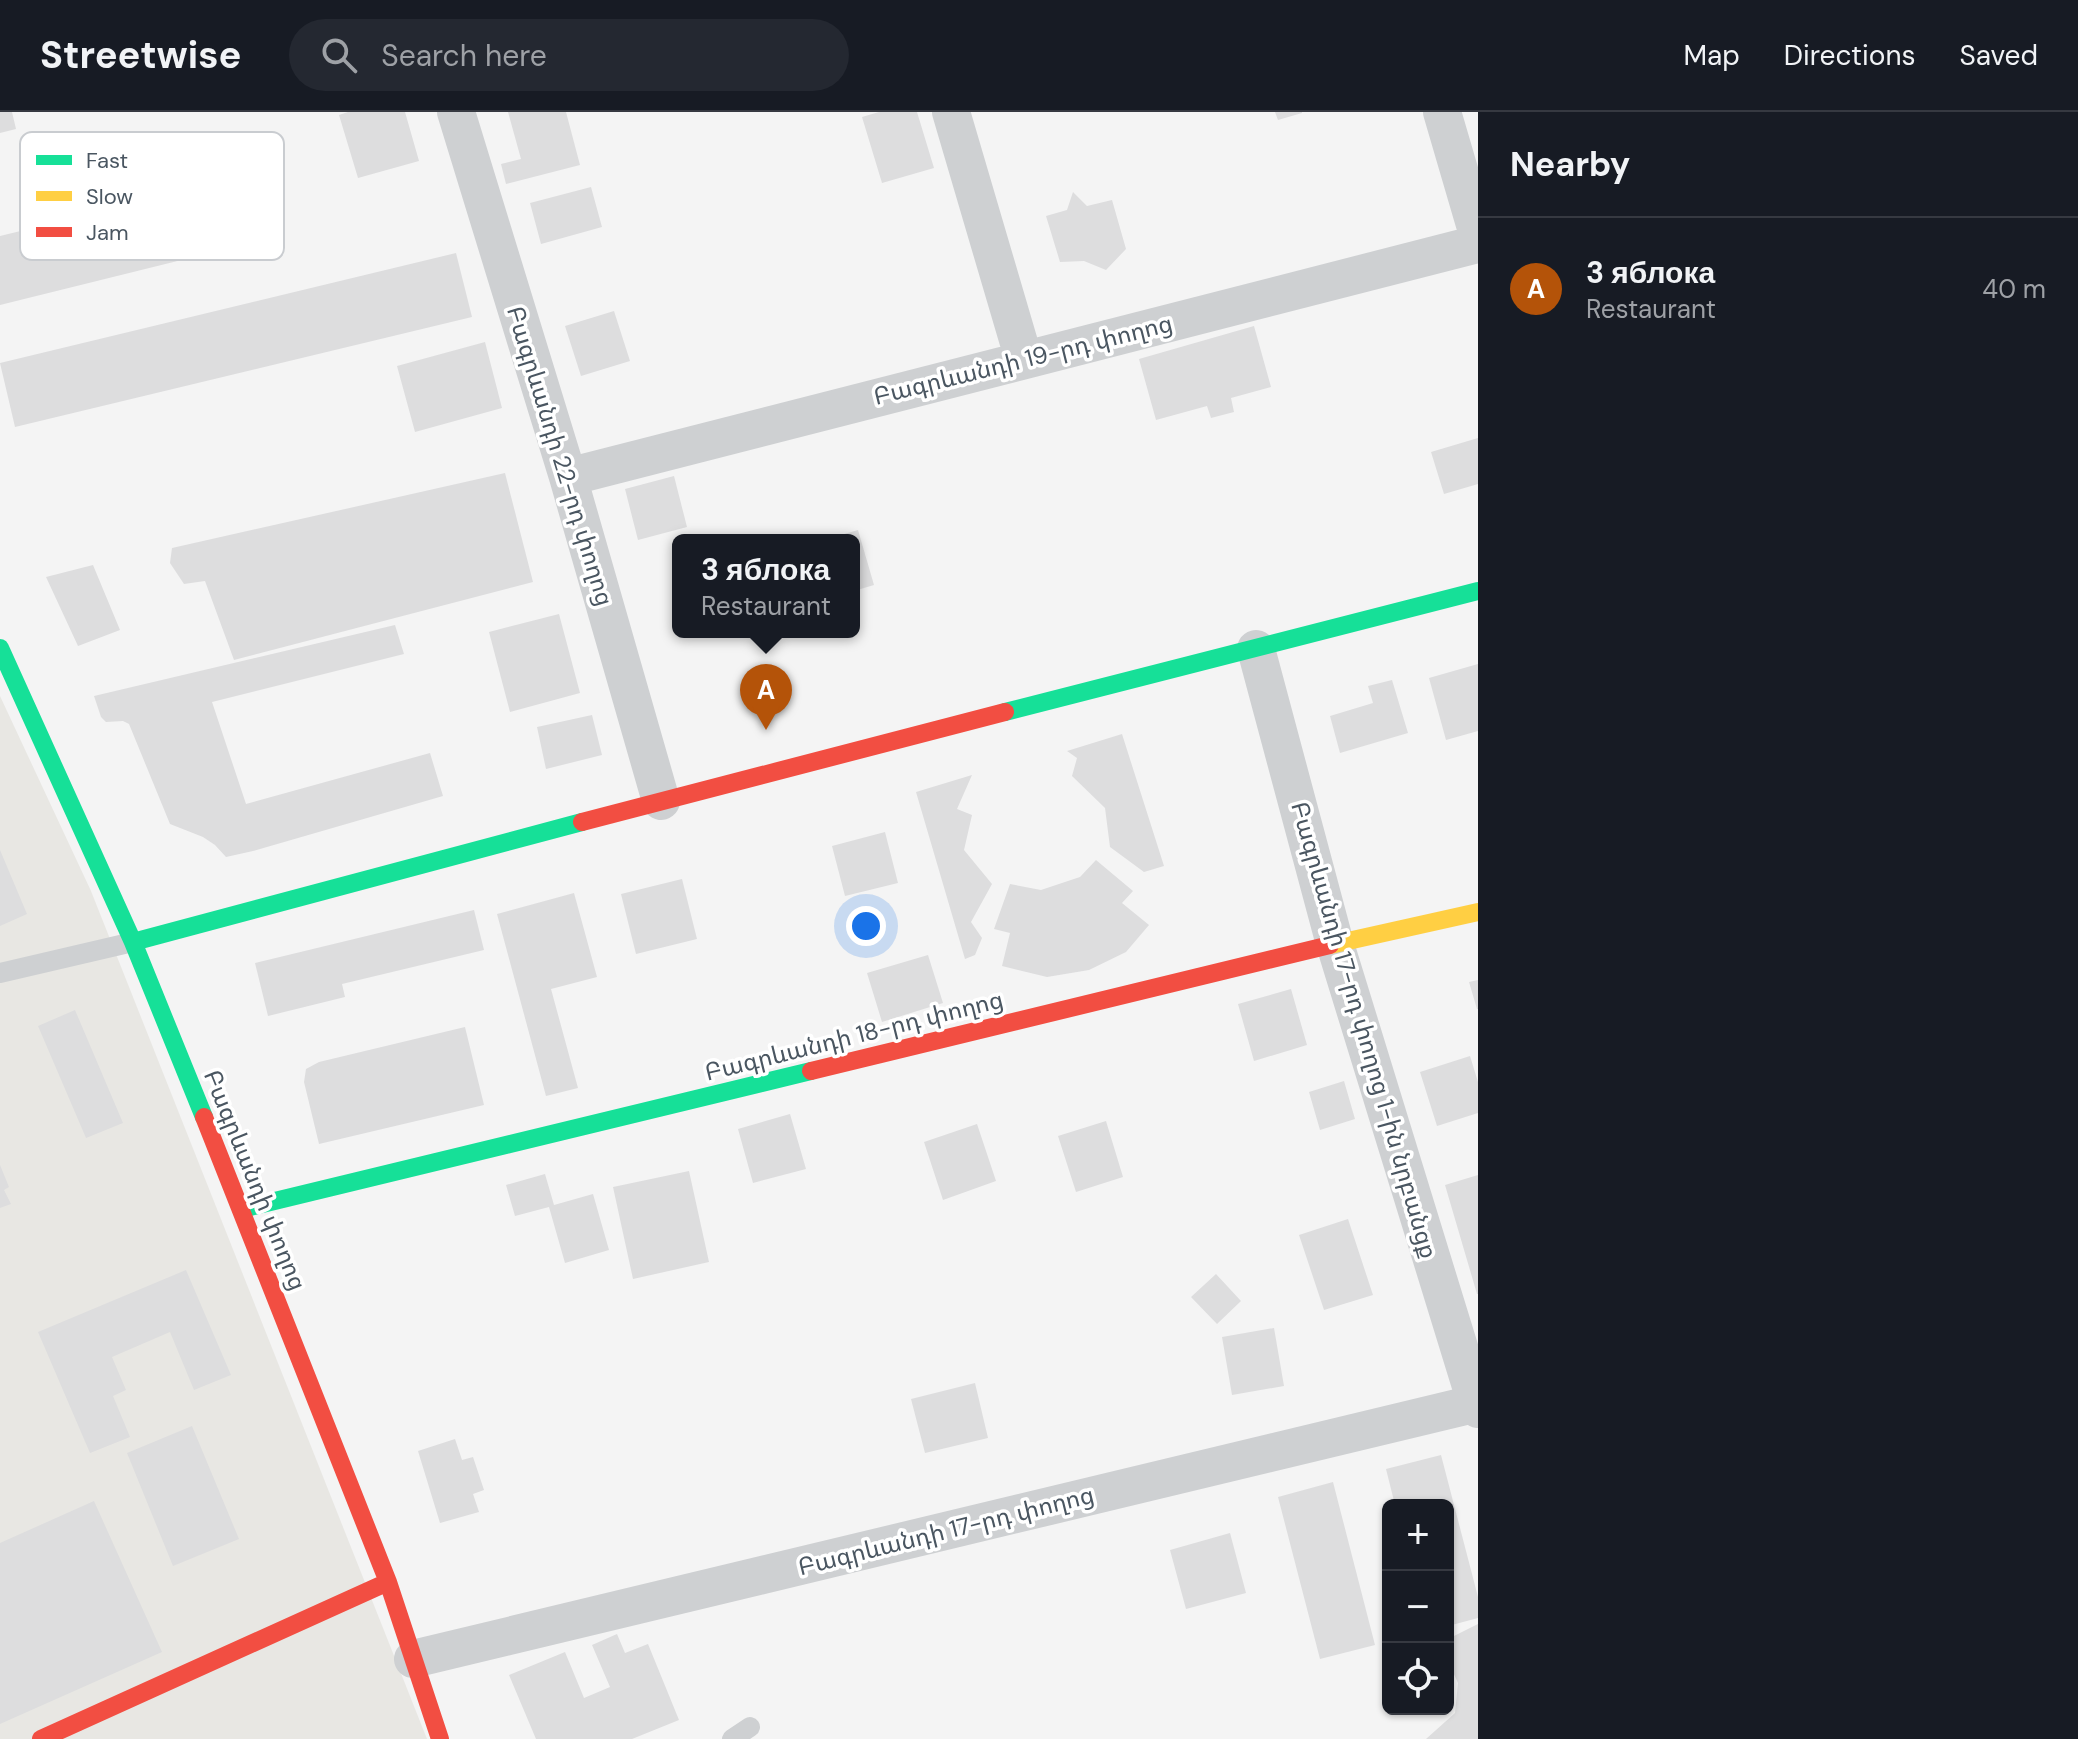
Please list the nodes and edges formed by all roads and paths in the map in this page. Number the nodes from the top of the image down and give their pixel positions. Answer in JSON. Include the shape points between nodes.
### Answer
{"nodes":[{"id":1,"x":456,"y":112,"type":"edge"},
{"id":2,"x":951,"y":112,"type":"edge"},
{"id":3,"x":1442,"y":112,"type":"edge"},
{"id":4,"x":1478,"y":235,"type":"edge"},
{"id":5,"x":1478,"y":244,"type":"edge"},
{"id":6,"x":1024,"y":360,"type":"junction"},
{"id":7,"x":568,"y":477,"type":"junction"},
{"id":8,"x":1478,"y":591,"type":"edge"},
{"id":9,"x":0,"y":648,"type":"edge"},
{"id":10,"x":1256,"y":649,"type":"junction"},
{"id":11,"x":0,"y":695,"type":"edge"},
{"id":12,"x":22,"y":696,"type":"junction"},
{"id":13,"x":0,"y":705,"type":"edge"},
{"id":14,"x":661,"y":801,"type":"junction"},
{"id":15,"x":1478,"y":912,"type":"edge"},
{"id":16,"x":133,"y":942,"type":"junction"},
{"id":17,"x":1335,"y":944,"type":"junction"},
{"id":18,"x":0,"y":973,"type":"edge"},
{"id":19,"x":242,"y":1209,"type":"junction"},
{"id":20,"x":1477,"y":1405,"type":"edge"},
{"id":21,"x":388,"y":1582,"type":"junction"},
{"id":22,"x":413,"y":1659,"type":"junction"},
{"id":23,"x":750,"y":1727,"type":"dead end"},
{"id":24,"x":41,"y":1739,"type":"edge"},
{"id":25,"x":440,"y":1739,"type":"edge"},
{"id":26,"x":732,"y":1739,"type":"edge"}],
"edges":[{"from":1,"to":7,"type":"street","name":"Բագրևանդի 22-րդ փողոց"},
{"from":2,"to":6,"type":"street"},
{"from":3,"to":4,"type":"street"},
{"from":5,"to":6,"type":"street","name":"Բագրևանդի 19-րդ փողոց"},
{"from":6,"to":7,"type":"street","name":"Բագրևանդի 19-րդ փողոց"},
{"from":7,"to":14,"type":"street","name":"Բագրևանդի 22-րդ փողոց"},
{"from":8,"to":10,"type":"street"},
{"from":9,"to":12,"type":"street","name":"Բագրևանդի փողոց"},
{"from":10,"to":14,"type":"street"},
{"from":10,"to":17,"type":"street","name":"Բագրևանդի 17-րդ փողոց 1-ին նրբանցք"},
{"from":11,"to":12,"type":"lane"},
{"from":12,"to":13,"type":"lane"},
{"from":12,"to":16,"type":"street","name":"Բագրևանդի փողոց"},
{"from":14,"to":16,"type":"street"},
{"from":15,"to":17,"type":"street","name":"Բագրևանդի 18-րդ փողոց"},
{"from":16,"to":18,"type":"lane"},
{"from":16,"to":19,"type":"street","name":"Բագրևանդի փողոց"},
{"from":17,"to":19,"type":"street","name":"Բագրևանդի 18-րդ փողոց"},
{"from":17,"to":20,"type":"street","name":"Բագրևանդի 17-րդ փողոց 1-ին նրբանցք"},
{"from":19,"to":21,"type":"street","name":"Բագրևանդի փողոց"},
{"from":20,"to":22,"type":"street","name":"Բագրևանդի 17-րդ փողոց"},
{"from":21,"to":22,"type":"street","name":"Բագրևանդի փողոց"},
{"from":21,"to":24,"type":"street"},
{"from":22,"to":25,"type":"street","name":"Բագրևանդի փողոց"},
{"from":23,"to":26,"type":"lane"}]}
